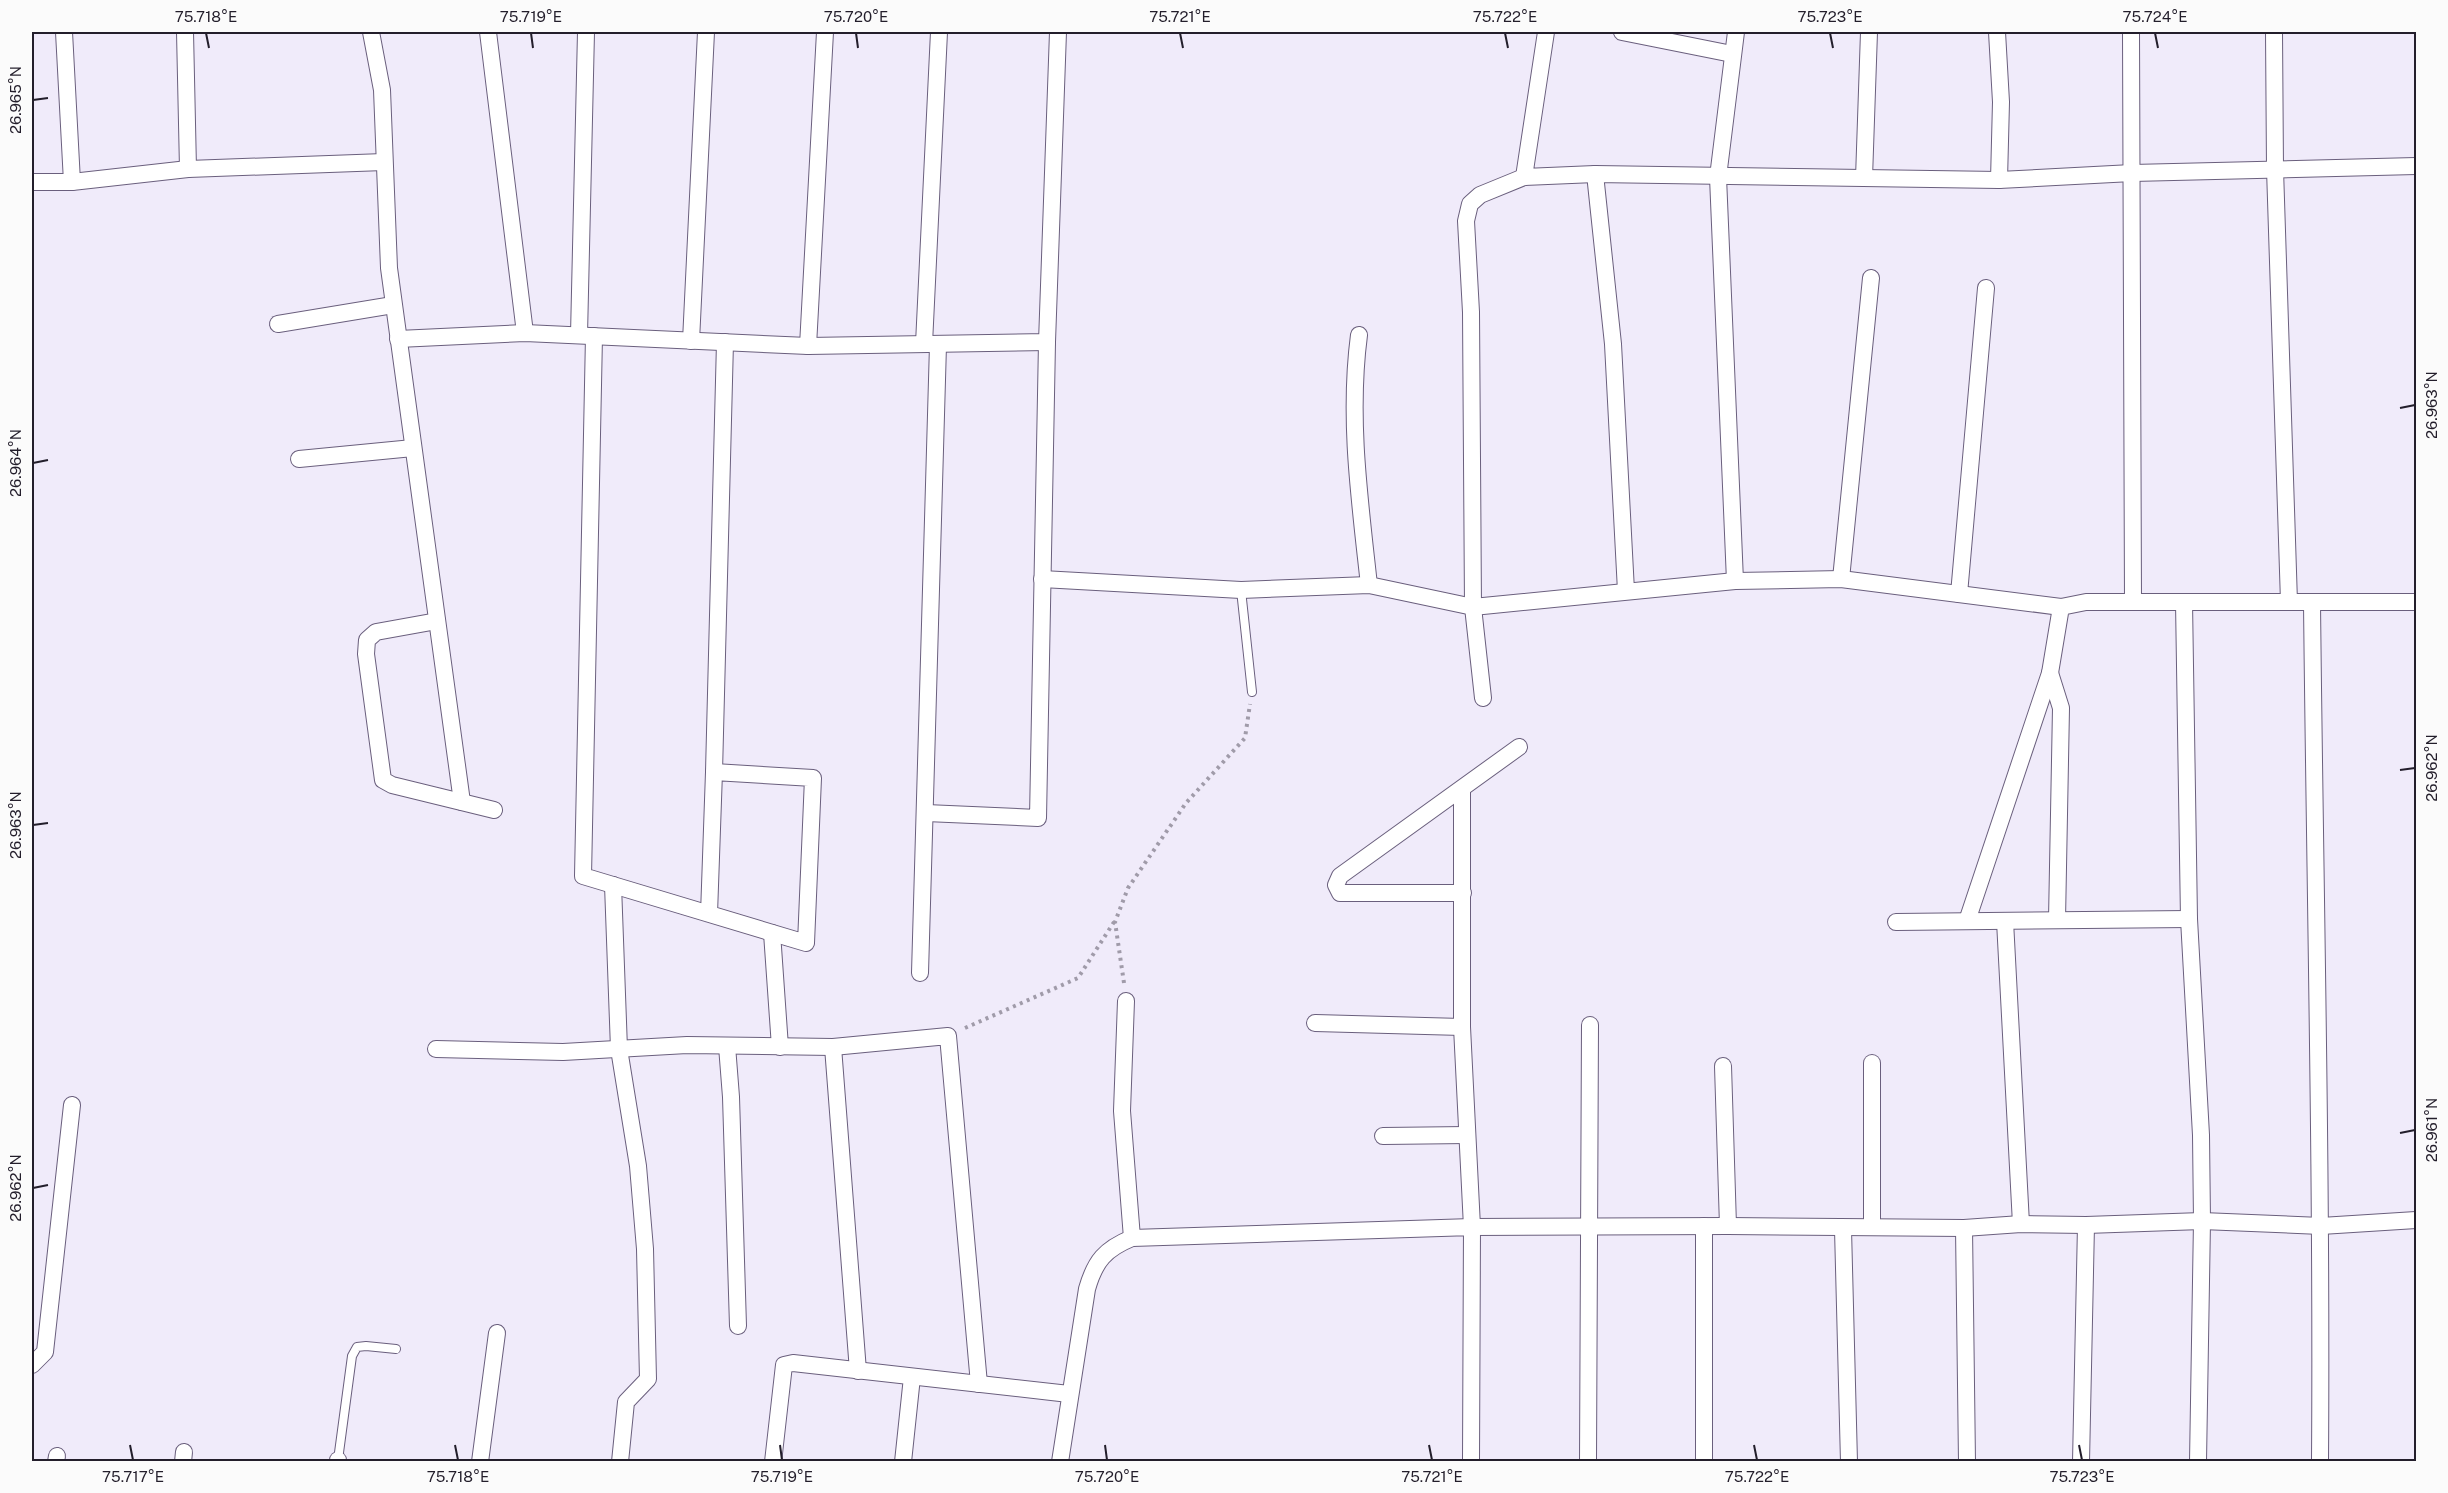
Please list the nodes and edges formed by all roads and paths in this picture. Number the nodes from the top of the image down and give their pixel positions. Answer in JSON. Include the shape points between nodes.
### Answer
{"nodes":[{"id":1,"x":63,"y":32,"type":"edge"},
{"id":2,"x":185,"y":32,"type":"edge"},
{"id":3,"x":371,"y":32,"type":"edge"},
{"id":4,"x":488,"y":32,"type":"edge"},
{"id":5,"x":586,"y":32,"type":"edge"},
{"id":6,"x":706,"y":32,"type":"edge"},
{"id":7,"x":825,"y":32,"type":"edge"},
{"id":8,"x":939,"y":32,"type":"edge"},
{"id":9,"x":1058,"y":32,"type":"edge"},
{"id":10,"x":1546,"y":32,"type":"edge"},
{"id":11,"x":1622,"y":32,"type":"edge"},
{"id":12,"x":1736,"y":32,"type":"edge"},
{"id":13,"x":1869,"y":32,"type":"edge"},
{"id":14,"x":1997,"y":32,"type":"edge"},
{"id":15,"x":2131,"y":32,"type":"edge"},
{"id":16,"x":2274,"y":32,"type":"edge"},
{"id":17,"x":1732,"y":54,"type":"junction"},
{"id":18,"x":384,"y":162,"type":"junction"},
{"id":19,"x":2416,"y":166,"type":"edge"},
{"id":20,"x":188,"y":169,"type":"junction"},
{"id":21,"x":2275,"y":169,"type":"junction"},
{"id":22,"x":2132,"y":173,"type":"junction"},
{"id":23,"x":1595,"y":174,"type":"junction"},
{"id":24,"x":1524,"y":177,"type":"junction"},
{"id":25,"x":1718,"y":177,"type":"junction"},
{"id":26,"x":1864,"y":178,"type":"junction"},
{"id":27,"x":1999,"y":180,"type":"junction"},
{"id":28,"x":32,"y":182,"type":"edge"},
{"id":29,"x":72,"y":182,"type":"junction"},
{"id":30,"x":1871,"y":278,"type":"dead end"},
{"id":31,"x":1986,"y":288,"type":"dead end"},
{"id":32,"x":393,"y":305,"type":"junction"},
{"id":33,"x":278,"y":324,"type":"dead end"},
{"id":34,"x":525,"y":333,"type":"junction"},
{"id":35,"x":586,"y":336,"type":"junction"},
{"id":36,"x":1359,"y":336,"type":"dead end"},
{"id":37,"x":398,"y":339,"type":"junction"},
{"id":38,"x":691,"y":341,"type":"junction"},
{"id":39,"x":725,"y":342,"type":"junction"},
{"id":40,"x":1047,"y":342,"type":"junction"},
{"id":41,"x":931,"y":345,"type":"junction"},
{"id":42,"x":808,"y":346,"type":"junction"},
{"id":43,"x":413,"y":448,"type":"junction"},
{"id":44,"x":299,"y":459,"type":"dead end"},
{"id":45,"x":1042,"y":579,"type":"junction"},
{"id":46,"x":1841,"y":579,"type":"junction"},
{"id":47,"x":1735,"y":580,"type":"junction"},
{"id":48,"x":1369,"y":585,"type":"junction"},
{"id":49,"x":1241,"y":590,"type":"junction"},
{"id":50,"x":1626,"y":591,"type":"junction"},
{"id":51,"x":1959,"y":594,"type":"junction"},
{"id":52,"x":2133,"y":602,"type":"junction"},
{"id":53,"x":2184,"y":602,"type":"junction"},
{"id":54,"x":2289,"y":602,"type":"junction"},
{"id":55,"x":2312,"y":602,"type":"junction"},
{"id":56,"x":2416,"y":602,"type":"edge"},
{"id":57,"x":1473,"y":607,"type":"junction"},
{"id":58,"x":2061,"y":607,"type":"junction"},
{"id":59,"x":437,"y":621,"type":"junction"},
{"id":60,"x":2050,"y":673,"type":"junction"},
{"id":61,"x":1252,"y":692,"type":"joint"},
{"id":62,"x":1483,"y":698,"type":"dead end"},
{"id":63,"x":1519,"y":747,"type":"dead end"},
{"id":64,"x":714,"y":772,"type":"junction"},
{"id":65,"x":1462,"y":789,"type":"junction"},
{"id":66,"x":462,"y":802,"type":"junction"},
{"id":67,"x":494,"y":810,"type":"dead end"},
{"id":68,"x":926,"y":813,"type":"junction"},
{"id":69,"x":613,"y":885,"type":"junction"},
{"id":70,"x":1463,"y":893,"type":"junction"},
{"id":71,"x":709,"y":914,"type":"junction"},
{"id":72,"x":2189,"y":918,"type":"junction"},
{"id":73,"x":2057,"y":920,"type":"junction"},
{"id":74,"x":1967,"y":921,"type":"junction"},
{"id":75,"x":2005,"y":921,"type":"junction"},
{"id":76,"x":1115,"y":922,"type":"junction"},
{"id":77,"x":1896,"y":922,"type":"dead end"},
{"id":78,"x":772,"y":933,"type":"junction"},
{"id":79,"x":920,"y":973,"type":"dead end"},
{"id":80,"x":1126,"y":1001,"type":"joint"},
{"id":81,"x":1315,"y":1023,"type":"dead end"},
{"id":82,"x":1590,"y":1025,"type":"dead end"},
{"id":83,"x":1462,"y":1027,"type":"junction"},
{"id":84,"x":948,"y":1036,"type":"junction"},
{"id":85,"x":727,"y":1046,"type":"junction"},
{"id":86,"x":780,"y":1047,"type":"junction"},
{"id":87,"x":833,"y":1047,"type":"junction"},
{"id":88,"x":436,"y":1048,"type":"dead end"},
{"id":89,"x":619,"y":1049,"type":"junction"},
{"id":90,"x":1872,"y":1063,"type":"dead end"},
{"id":91,"x":1723,"y":1066,"type":"dead end"},
{"id":92,"x":72,"y":1105,"type":"dead end"},
{"id":93,"x":1467,"y":1135,"type":"junction"},
{"id":94,"x":1383,"y":1137,"type":"dead end"},
{"id":95,"x":2416,"y":1220,"type":"edge"},
{"id":96,"x":2202,"y":1221,"type":"junction"},
{"id":97,"x":2021,"y":1224,"type":"junction"},
{"id":98,"x":2086,"y":1225,"type":"junction"},
{"id":99,"x":1704,"y":1226,"type":"junction"},
{"id":100,"x":1728,"y":1226,"type":"junction"},
{"id":101,"x":2321,"y":1226,"type":"junction"},
{"id":102,"x":1472,"y":1227,"type":"junction"},
{"id":103,"x":1591,"y":1227,"type":"junction"},
{"id":104,"x":1872,"y":1227,"type":"junction"},
{"id":105,"x":1964,"y":1228,"type":"junction"},
{"id":106,"x":1843,"y":1229,"type":"junction"},
{"id":107,"x":1132,"y":1238,"type":"junction"},
{"id":108,"x":738,"y":1326,"type":"dead end"},
{"id":109,"x":497,"y":1333,"type":"dead end"},
{"id":110,"x":396,"y":1349,"type":"dead end"},
{"id":111,"x":32,"y":1365,"type":"edge"},
{"id":112,"x":858,"y":1371,"type":"junction"},
{"id":113,"x":912,"y":1377,"type":"junction"},
{"id":114,"x":980,"y":1384,"type":"junction"},
{"id":115,"x":1069,"y":1394,"type":"junction"},
{"id":116,"x":338,"y":1461,"type":"edge"},
{"id":117,"x":480,"y":1461,"type":"edge"},
{"id":118,"x":620,"y":1461,"type":"edge"},
{"id":119,"x":773,"y":1461,"type":"edge"},
{"id":120,"x":903,"y":1461,"type":"edge"},
{"id":121,"x":1060,"y":1461,"type":"edge"},
{"id":122,"x":1471,"y":1461,"type":"edge"},
{"id":123,"x":1588,"y":1461,"type":"edge"},
{"id":124,"x":1704,"y":1461,"type":"edge"},
{"id":125,"x":1849,"y":1461,"type":"edge"},
{"id":126,"x":1966,"y":1461,"type":"edge"},
{"id":127,"x":2081,"y":1461,"type":"edge"},
{"id":128,"x":2198,"y":1461,"type":"edge"},
{"id":129,"x":2320,"y":1461,"type":"edge"}],
"edges":[{"from":1,"to":29,"type":"street"},
{"from":2,"to":20,"type":"street"},
{"from":3,"to":18,"type":"street","via":[[382,90]]},
{"from":4,"to":34,"type":"street"},
{"from":5,"to":35,"type":"street"},
{"from":6,"to":38,"type":"street"},
{"from":7,"to":42,"type":"street"},
{"from":8,"to":41,"type":"street"},
{"from":9,"to":40,"type":"street"},
{"from":10,"to":24,"type":"street"},
{"from":11,"to":17,"type":"street"},
{"from":12,"to":17,"type":"street"},
{"from":13,"to":26,"type":"street"},
{"from":14,"to":27,"type":"street","via":[[2001,102]]},
{"from":15,"to":22,"type":"street"},
{"from":16,"to":21,"type":"street"},
{"from":17,"to":25,"type":"street"},
{"from":18,"to":20,"type":"street"},
{"from":18,"to":32,"type":"street"},
{"from":19,"to":21,"type":"street"},
{"from":20,"to":29,"type":"street"},
{"from":21,"to":22,"type":"street"},
{"from":21,"to":54,"type":"street"},
{"from":22,"to":27,"type":"street"},
{"from":22,"to":52,"type":"street"},
{"from":23,"to":24,"type":"street"},
{"from":23,"to":25,"type":"street"},
{"from":23,"to":50,"type":"street","via":[[1613,344]]},
{"from":24,"to":57,"type":"street","via":[[1480,195],[1470,204],[1466,221],[1471,312]]},
{"from":25,"to":26,"type":"street"},
{"from":25,"to":47,"type":"street"},
{"from":26,"to":27,"type":"street"},
{"from":28,"to":29,"type":"street"},
{"from":30,"to":46,"type":"street"},
{"from":31,"to":51,"type":"street"},
{"from":32,"to":33,"type":"street"},
{"from":32,"to":37,"type":"street"},
{"from":34,"to":35,"type":"street"},
{"from":34,"to":37,"type":"street"},
{"from":35,"to":38,"type":"street"},
{"from":35,"to":69,"type":"street","via":[[583,876]]},
{"from":36,"to":48,"type":"street","via":[[1353,412]]},
{"from":37,"to":43,"type":"street"},
{"from":38,"to":39,"type":"street"},
{"from":39,"to":42,"type":"street"},
{"from":39,"to":64,"type":"street"},
{"from":40,"to":41,"type":"street"},
{"from":40,"to":45,"type":"street"},
{"from":41,"to":42,"type":"street"},
{"from":41,"to":68,"type":"street"},
{"from":43,"to":44,"type":"street"},
{"from":43,"to":59,"type":"street"},
{"from":45,"to":49,"type":"street"},
{"from":45,"to":68,"type":"street","via":[[1038,818]]},
{"from":46,"to":47,"type":"street"},
{"from":46,"to":51,"type":"street"},
{"from":47,"to":50,"type":"street"},
{"from":48,"to":49,"type":"street"},
{"from":48,"to":57,"type":"street"},
{"from":49,"to":61,"type":"lane"},
{"from":50,"to":57,"type":"street"},
{"from":51,"to":58,"type":"street"},
{"from":52,"to":53,"type":"street"},
{"from":52,"to":58,"type":"street","via":[[2086,602]]},
{"from":53,"to":54,"type":"street"},
{"from":53,"to":72,"type":"street"},
{"from":54,"to":55,"type":"street"},
{"from":55,"to":56,"type":"street"},
{"from":55,"to":101,"type":"street"},
{"from":57,"to":62,"type":"street"},
{"from":58,"to":60,"type":"street"},
{"from":59,"to":66,"type":"street"},
{"from":59,"to":66,"type":"street","via":[[376,633],[367,640],[381,768],[383,780],[392,785]]},
{"from":60,"to":73,"type":"street","via":[[2061,708]]},
{"from":60,"to":74,"type":"street"},
{"from":61,"to":76,"type":"path","via":[[1245,738],[1186,803],[1128,888]]},
{"from":63,"to":65,"type":"street"},
{"from":64,"to":71,"type":"street"},
{"from":64,"to":78,"type":"street","via":[[813,778],[806,943]]},
{"from":65,"to":70,"type":"street"},
{"from":65,"to":70,"type":"street","via":[[1340,876],[1335,885],[1341,893]]},
{"from":66,"to":67,"type":"street"},
{"from":68,"to":79,"type":"street"},
{"from":69,"to":71,"type":"street"},
{"from":69,"to":89,"type":"street"},
{"from":70,"to":83,"type":"street"},
{"from":71,"to":78,"type":"street"},
{"from":72,"to":73,"type":"street"},
{"from":72,"to":96,"type":"street"},
{"from":73,"to":75,"type":"street"},
{"from":74,"to":75,"type":"street"},
{"from":74,"to":77,"type":"street"},
{"from":75,"to":97,"type":"street"},
{"from":76,"to":80,"type":"path"},
{"from":76,"to":84,"type":"path","via":[[1078,978]]},
{"from":78,"to":86,"type":"street"},
{"from":80,"to":107,"type":"street","via":[[1122,1111]]},
{"from":81,"to":83,"type":"street"},
{"from":82,"to":103,"type":"street"},
{"from":83,"to":93,"type":"street"},
{"from":84,"to":87,"type":"street"},
{"from":84,"to":114,"type":"street"},
{"from":85,"to":86,"type":"street"},
{"from":85,"to":89,"type":"street"},
{"from":85,"to":108,"type":"street"},
{"from":86,"to":87,"type":"street"},
{"from":87,"to":112,"type":"street"},
{"from":88,"to":89,"type":"street","via":[[563,1052]]},
{"from":89,"to":118,"type":"street","via":[[638,1166],[645,1249],[648,1379],[626,1402]]},
{"from":90,"to":104,"type":"street"},
{"from":91,"to":100,"type":"street"},
{"from":92,"to":111,"type":"street","via":[[45,1352]]},
{"from":93,"to":94,"type":"street"},
{"from":93,"to":102,"type":"street"},
{"from":95,"to":101,"type":"street"},
{"from":96,"to":98,"type":"street"},
{"from":96,"to":101,"type":"street"},
{"from":96,"to":128,"type":"street"},
{"from":97,"to":98,"type":"street"},
{"from":97,"to":105,"type":"street"},
{"from":98,"to":127,"type":"street"},
{"from":99,"to":100,"type":"street"},
{"from":99,"to":103,"type":"street"},
{"from":99,"to":124,"type":"street"},
{"from":100,"to":106,"type":"street"},
{"from":101,"to":129,"type":"street"},
{"from":102,"to":103,"type":"street"},
{"from":102,"to":107,"type":"street"},
{"from":102,"to":122,"type":"street"},
{"from":103,"to":123,"type":"street"},
{"from":104,"to":105,"type":"street"},
{"from":104,"to":106,"type":"street"},
{"from":105,"to":126,"type":"street"},
{"from":106,"to":125,"type":"street"},
{"from":107,"to":115,"type":"street","via":[[1116,1245],[1093,1268]]},
{"from":109,"to":117,"type":"street"},
{"from":110,"to":116,"type":"lane","via":[[357,1347],[352,1356]]},
{"from":112,"to":113,"type":"street"},
{"from":112,"to":119,"type":"street","via":[[784,1365]]},
{"from":113,"to":114,"type":"street"},
{"from":113,"to":120,"type":"street"},
{"from":114,"to":115,"type":"street"},
{"from":115,"to":121,"type":"street"}]}
